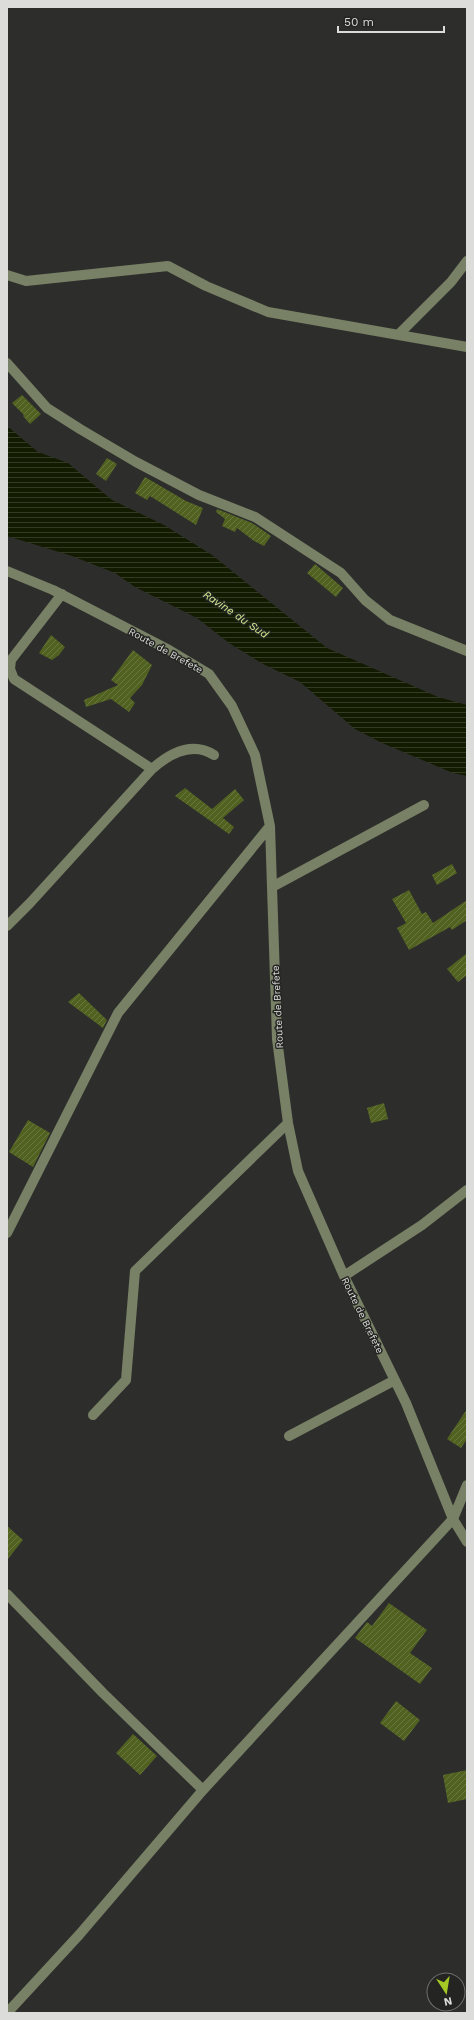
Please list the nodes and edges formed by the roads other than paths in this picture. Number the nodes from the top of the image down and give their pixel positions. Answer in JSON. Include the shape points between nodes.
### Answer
{"nodes":[{"id":1,"x":467,"y":261,"type":"edge"},
{"id":2,"x":7,"y":275,"type":"edge"},
{"id":3,"x":398,"y":335,"type":"junction"},
{"id":4,"x":467,"y":347,"type":"edge"},
{"id":5,"x":7,"y":364,"type":"edge"},
{"id":6,"x":7,"y":571,"type":"edge"},
{"id":7,"x":62,"y":594,"type":"junction"},
{"id":8,"x":467,"y":650,"type":"edge"},
{"id":9,"x":214,"y":756,"type":"dead end"},
{"id":10,"x":152,"y":768,"type":"junction"},
{"id":11,"x":424,"y":805,"type":"dead end"},
{"id":12,"x":270,"y":826,"type":"junction"},
{"id":13,"x":272,"y":887,"type":"junction"},
{"id":14,"x":7,"y":926,"type":"edge"},
{"id":15,"x":288,"y":1123,"type":"junction"},
{"id":16,"x":467,"y":1190,"type":"edge"},
{"id":17,"x":7,"y":1233,"type":"edge"},
{"id":18,"x":344,"y":1276,"type":"junction"},
{"id":19,"x":395,"y":1380,"type":"junction"},
{"id":20,"x":93,"y":1416,"type":"dead end"},
{"id":21,"x":289,"y":1436,"type":"dead end"},
{"id":22,"x":467,"y":1485,"type":"edge"},
{"id":23,"x":454,"y":1519,"type":"junction"},
{"id":24,"x":467,"y":1542,"type":"edge"},
{"id":25,"x":7,"y":1594,"type":"edge"},
{"id":26,"x":203,"y":1790,"type":"junction"},
{"id":27,"x":7,"y":2013,"type":"edge"}],
"edges":[{"from":1,"to":3,"type":"street","via":[[451,282]]},
{"from":2,"to":3,"type":"street","via":[[26,281],[168,266],[206,286],[268,312]]},
{"from":3,"to":4,"type":"street"},
{"from":5,"to":8,"type":"street","via":[[48,408],[80,429],[199,495],[255,517],[341,573],[365,600],[390,620]]},
{"from":6,"to":7,"type":"street","name":"Route de Brefete"},
{"from":7,"to":10,"type":"street","via":[[11,660],[10,669],[14,679]]},
{"from":7,"to":12,"type":"street","name":"Route de Brefete","via":[[209,674],[232,706],[255,756]]},
{"from":9,"to":10,"type":"street","via":[[206,750],[177,751],[166,756]]},
{"from":10,"to":14,"type":"street"},
{"from":11,"to":13,"type":"street"},
{"from":12,"to":13,"type":"street","name":"Route de Brefete"},
{"from":12,"to":17,"type":"street","via":[[118,1013]]},
{"from":13,"to":15,"type":"street","name":"Route de Brefete","via":[[277,1039]]},
{"from":15,"to":18,"type":"street","name":"Route de Brefete","via":[[298,1170]]},
{"from":15,"to":20,"type":"street","via":[[135,1271],[126,1380]]},
{"from":16,"to":18,"type":"street","via":[[422,1225]]},
{"from":18,"to":19,"type":"street","name":"Route de Brefete"},
{"from":19,"to":21,"type":"street"},
{"from":19,"to":23,"type":"street","name":"Route de Brefete"},
{"from":22,"to":23,"type":"street"},
{"from":23,"to":24,"type":"street","name":"Route de Brefete"},
{"from":23,"to":26,"type":"street"},
{"from":25,"to":26,"type":"street","via":[[103,1693]]},
{"from":26,"to":27,"type":"street"}]}
